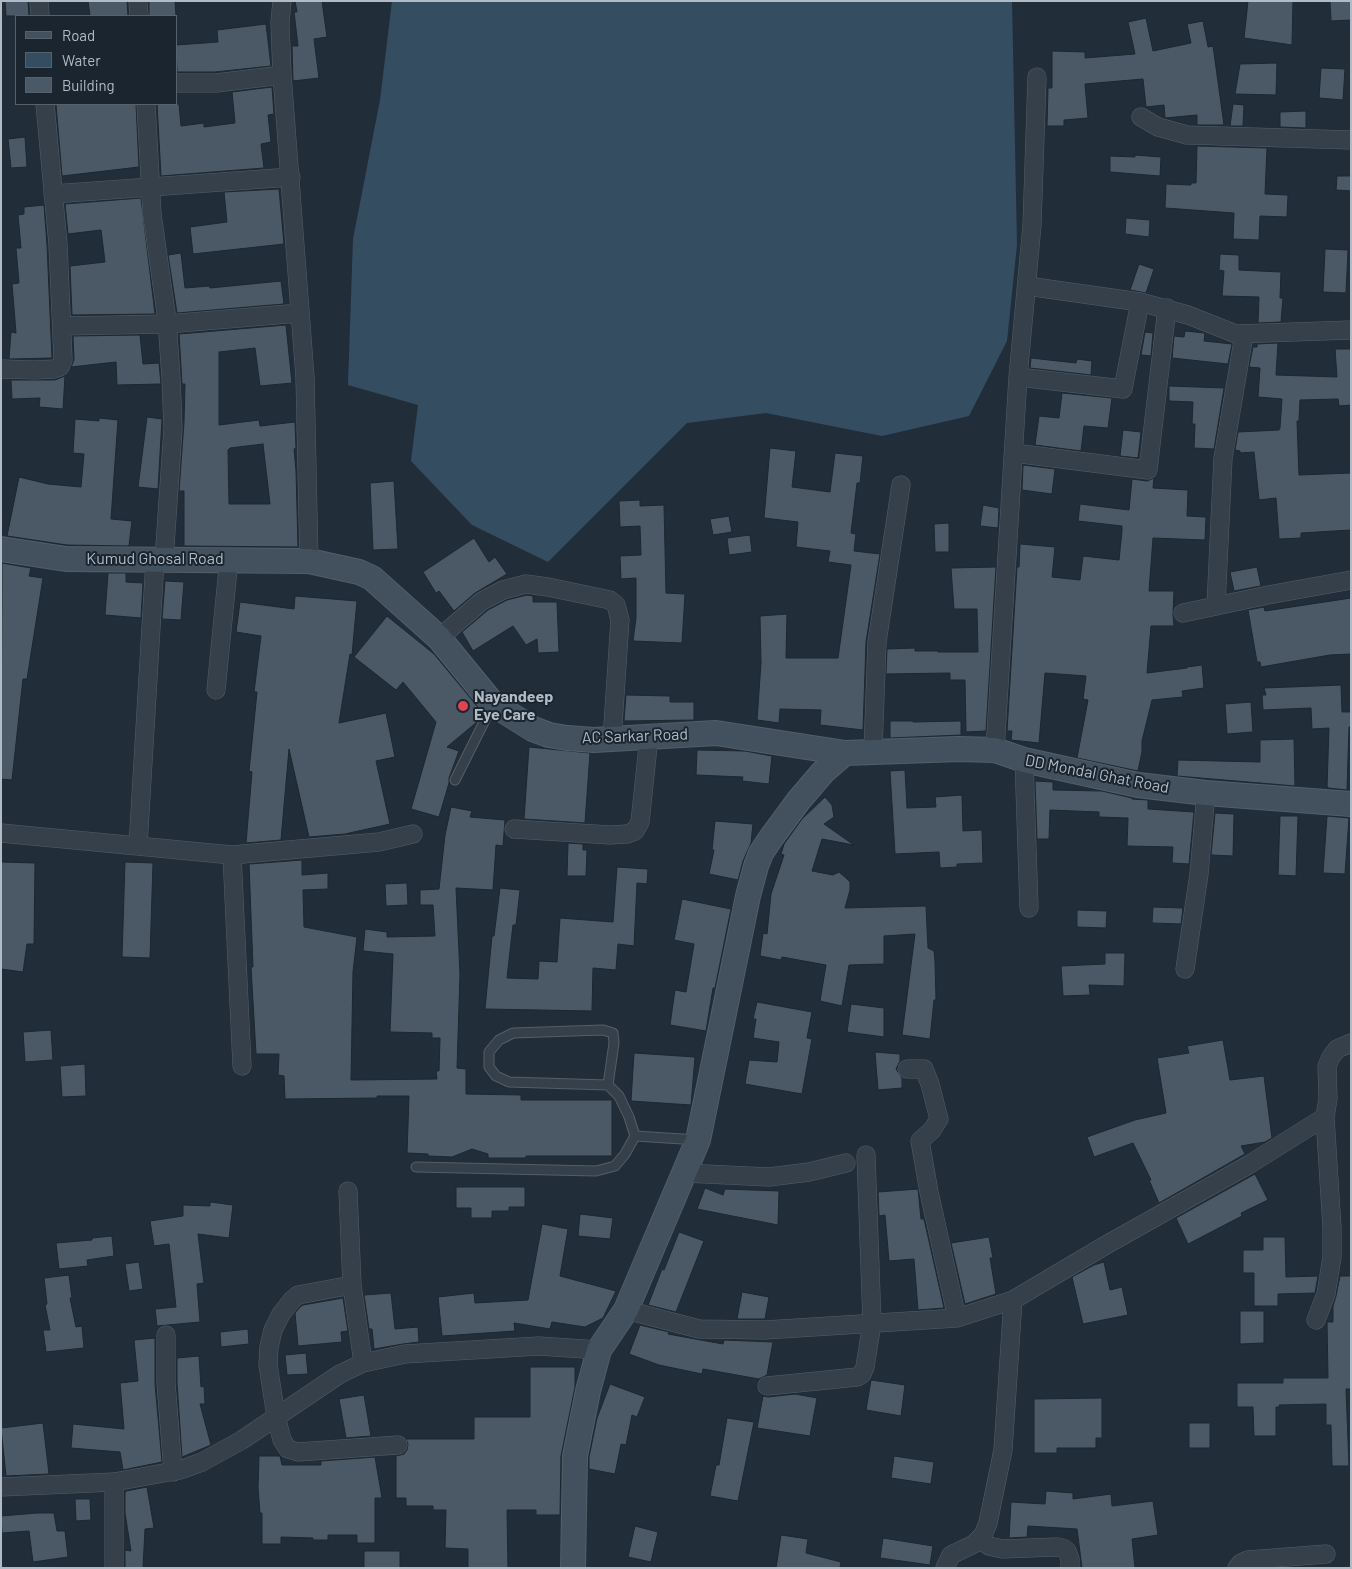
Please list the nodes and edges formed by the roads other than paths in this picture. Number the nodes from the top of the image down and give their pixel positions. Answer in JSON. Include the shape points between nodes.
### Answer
{"nodes":[{"id":1,"x":39,"y":1,"type":"edge"},
{"id":2,"x":138,"y":1,"type":"edge"},
{"id":3,"x":282,"y":1,"type":"edge"},
{"id":4,"x":40,"y":15,"type":"edge"},
{"id":5,"x":139,"y":15,"type":"edge"},
{"id":6,"x":282,"y":75,"type":"junction"},
{"id":7,"x":1038,"y":77,"type":"dead end"},
{"id":8,"x":178,"y":83,"type":"edge"},
{"id":9,"x":45,"y":105,"type":"edge"},
{"id":10,"x":146,"y":105,"type":"edge"},
{"id":11,"x":1141,"y":117,"type":"dead end"},
{"id":12,"x":1351,"y":140,"type":"edge"},
{"id":13,"x":290,"y":177,"type":"junction"},
{"id":14,"x":150,"y":188,"type":"junction"},
{"id":15,"x":53,"y":194,"type":"junction"},
{"id":16,"x":1027,"y":286,"type":"junction"},
{"id":17,"x":1140,"y":302,"type":"junction"},
{"id":18,"x":1167,"y":308,"type":"junction"},
{"id":19,"x":300,"y":313,"type":"junction"},
{"id":20,"x":167,"y":324,"type":"junction"},
{"id":21,"x":62,"y":326,"type":"junction"},
{"id":22,"x":1351,"y":330,"type":"edge"},
{"id":23,"x":1244,"y":335,"type":"junction"},
{"id":24,"x":1,"y":368,"type":"edge"},
{"id":25,"x":1018,"y":377,"type":"junction"},
{"id":26,"x":1014,"y":452,"type":"junction"},
{"id":27,"x":901,"y":485,"type":"dead end"},
{"id":28,"x":1,"y":549,"type":"edge"},
{"id":29,"x":159,"y":560,"type":"junction"},
{"id":30,"x":228,"y":560,"type":"junction"},
{"id":31,"x":308,"y":561,"type":"junction"},
{"id":32,"x":1351,"y":580,"type":"edge"},
{"id":33,"x":1216,"y":606,"type":"junction"},
{"id":34,"x":1183,"y":613,"type":"dead end"},
{"id":35,"x":439,"y":638,"type":"junction"},
{"id":36,"x":216,"y":690,"type":"dead end"},
{"id":37,"x":493,"y":704,"type":"junction"},
{"id":38,"x":649,"y":737,"type":"junction"},
{"id":39,"x":612,"y":739,"type":"junction"},
{"id":40,"x":995,"y":750,"type":"junction"},
{"id":41,"x":873,"y":751,"type":"junction"},
{"id":42,"x":845,"y":753,"type":"junction"},
{"id":43,"x":1024,"y":760,"type":"junction"},
{"id":44,"x":455,"y":780,"type":"dead end"},
{"id":45,"x":1206,"y":793,"type":"junction"},
{"id":46,"x":1351,"y":804,"type":"edge"},
{"id":47,"x":514,"y":829,"type":"dead end"},
{"id":48,"x":1,"y":833,"type":"edge"},
{"id":49,"x":413,"y":834,"type":"dead end"},
{"id":50,"x":138,"y":846,"type":"junction"},
{"id":51,"x":232,"y":855,"type":"junction"},
{"id":52,"x":1029,"y":908,"type":"dead end"},
{"id":53,"x":1185,"y":969,"type":"dead end"},
{"id":54,"x":1351,"y":1043,"type":"edge"},
{"id":55,"x":242,"y":1066,"type":"dead end"},
{"id":56,"x":907,"y":1070,"type":"dead end"},
{"id":57,"x":608,"y":1085,"type":"junction"},
{"id":58,"x":1325,"y":1117,"type":"junction"},
{"id":59,"x":635,"y":1136,"type":"junction"},
{"id":60,"x":698,"y":1140,"type":"junction"},
{"id":61,"x":866,"y":1155,"type":"dead end"},
{"id":62,"x":846,"y":1163,"type":"dead end"},
{"id":63,"x":416,"y":1167,"type":"dead end"},
{"id":64,"x":684,"y":1173,"type":"junction"},
{"id":65,"x":348,"y":1191,"type":"dead end"},
{"id":66,"x":352,"y":1285,"type":"junction"},
{"id":67,"x":1013,"y":1300,"type":"junction"},
{"id":68,"x":626,"y":1310,"type":"junction"},
{"id":69,"x":957,"y":1318,"type":"junction"},
{"id":70,"x":1316,"y":1320,"type":"dead end"},
{"id":71,"x":872,"y":1323,"type":"junction"},
{"id":72,"x":166,"y":1335,"type":"dead end"},
{"id":73,"x":599,"y":1350,"type":"junction"},
{"id":74,"x":363,"y":1362,"type":"junction"},
{"id":75,"x":767,"y":1386,"type":"dead end"},
{"id":76,"x":276,"y":1416,"type":"junction"},
{"id":77,"x":398,"y":1445,"type":"dead end"},
{"id":78,"x":173,"y":1472,"type":"junction"},
{"id":79,"x":114,"y":1482,"type":"junction"},
{"id":80,"x":1,"y":1487,"type":"edge"},
{"id":81,"x":979,"y":1539,"type":"junction"},
{"id":82,"x":1326,"y":1554,"type":"dead end"},
{"id":83,"x":1287,"y":1563,"type":"edge"},
{"id":84,"x":114,"y":1568,"type":"edge"},
{"id":85,"x":573,"y":1568,"type":"edge"},
{"id":86,"x":946,"y":1568,"type":"edge"},
{"id":87,"x":1070,"y":1568,"type":"edge"},
{"id":88,"x":1237,"y":1568,"type":"edge"}],
"edges":[{"from":1,"to":4,"type":"street"},
{"from":2,"to":5,"type":"street"},
{"from":3,"to":6,"type":"street"},
{"from":6,"to":8,"type":"street","via":[[216,83]]},
{"from":6,"to":13,"type":"street"},
{"from":7,"to":16,"type":"street"},
{"from":9,"to":15,"type":"street"},
{"from":10,"to":14,"type":"street"},
{"from":11,"to":12,"type":"street","via":[[1158,128],[1188,135]]},
{"from":13,"to":14,"type":"street"},
{"from":13,"to":19,"type":"street"},
{"from":14,"to":15,"type":"street"},
{"from":14,"to":20,"type":"street"},
{"from":15,"to":21,"type":"street"},
{"from":16,"to":17,"type":"street"},
{"from":16,"to":25,"type":"street"},
{"from":17,"to":18,"type":"street"},
{"from":17,"to":25,"type":"street","via":[[1123,389]]},
{"from":18,"to":23,"type":"street"},
{"from":18,"to":26,"type":"street","via":[[1148,470]]},
{"from":19,"to":20,"type":"street"},
{"from":19,"to":31,"type":"street","via":[[305,377]]},
{"from":20,"to":21,"type":"street"},
{"from":20,"to":29,"type":"street","via":[[172,428]]},
{"from":21,"to":24,"type":"street","via":[[63,360],[60,367],[35,370]]},
{"from":22,"to":23,"type":"street"},
{"from":23,"to":33,"type":"street","via":[[1223,458]]},
{"from":25,"to":26,"type":"street"},
{"from":26,"to":40,"type":"street"},
{"from":27,"to":41,"type":"street","via":[[877,642]]},
{"from":28,"to":29,"type":"street","name":"Kumud Ghosal Road","via":[[66,559]]},
{"from":29,"to":30,"type":"street","name":"Kumud Ghosal Road"},
{"from":29,"to":50,"type":"street"},
{"from":30,"to":31,"type":"street","name":"Kumud Ghosal Road"},
{"from":30,"to":36,"type":"street"},
{"from":31,"to":35,"type":"street","name":"AC Sarkar Road","via":[[372,578]]},
{"from":32,"to":33,"type":"street"},
{"from":33,"to":34,"type":"street"},
{"from":35,"to":37,"type":"street","name":"AC Sarkar Road"},
{"from":35,"to":39,"type":"street","via":[[482,601],[503,590],[526,584],[610,600],[616,605],[620,620]]},
{"from":37,"to":39,"type":"street","name":"AC Sarkar Road","via":[[549,735]]},
{"from":37,"to":44,"type":"lane"},
{"from":38,"to":39,"type":"street","name":"AC Sarkar Road"},
{"from":38,"to":42,"type":"street","name":"AC Sarkar Road","via":[[716,733]]},
{"from":38,"to":47,"type":"street","via":[[640,822],[635,831],[610,836]]},
{"from":40,"to":41,"type":"street","name":"DD Mondal Ghat Road"},
{"from":40,"to":43,"type":"street","name":"DD Mondal Ghat Road"},
{"from":41,"to":42,"type":"street","name":"DD Mondal Ghat Road"},
{"from":42,"to":60,"type":"street","via":[[799,800],[766,846],[756,866]]},
{"from":43,"to":45,"type":"street","name":"DD Mondal Ghat Road","via":[[1138,785]]},
{"from":43,"to":52,"type":"street"},
{"from":45,"to":46,"type":"street","name":"DD Mondal Ghat Road"},
{"from":45,"to":53,"type":"street","via":[[1199,874]]},
{"from":48,"to":50,"type":"street"},
{"from":49,"to":51,"type":"street","via":[[379,842]]},
{"from":50,"to":51,"type":"street"},
{"from":51,"to":55,"type":"street"},
{"from":54,"to":58,"type":"street","via":[[1330,1056]]},
{"from":56,"to":69,"type":"street","via":[[924,1069],[939,1119],[920,1141]]},
{"from":57,"to":57,"type":"lane","via":[[509,1082],[496,1076],[489,1066],[489,1052],[499,1040],[513,1033],[603,1030],[613,1033],[614,1043]]},
{"from":57,"to":59,"type":"lane","via":[[619,1096]]},
{"from":58,"to":67,"type":"street","via":[[1250,1164]]},
{"from":58,"to":70,"type":"street","via":[[1332,1258],[1326,1294]]},
{"from":59,"to":60,"type":"lane"},
{"from":59,"to":63,"type":"lane","via":[[615,1166],[596,1171]]},
{"from":60,"to":64,"type":"street"},
{"from":61,"to":71,"type":"street"},
{"from":62,"to":64,"type":"street","via":[[769,1177]]},
{"from":64,"to":68,"type":"street"},
{"from":65,"to":66,"type":"street"},
{"from":66,"to":74,"type":"street"},
{"from":66,"to":76,"type":"street","via":[[298,1295],[281,1314],[273,1330],[268,1366]]},
{"from":67,"to":69,"type":"street"},
{"from":67,"to":81,"type":"street","via":[[1003,1450],[988,1523]]},
{"from":68,"to":71,"type":"street","via":[[698,1329],[790,1329]]},
{"from":68,"to":73,"type":"street"},
{"from":69,"to":71,"type":"street"},
{"from":71,"to":75,"type":"street","via":[[865,1367],[857,1377]]},
{"from":72,"to":78,"type":"street","via":[[166,1384]]},
{"from":73,"to":74,"type":"street","via":[[539,1346],[405,1354]]},
{"from":73,"to":85,"type":"street","via":[[575,1456]]},
{"from":74,"to":76,"type":"street"},
{"from":76,"to":77,"type":"street","via":[[282,1440],[288,1449],[298,1452]]},
{"from":76,"to":78,"type":"street","via":[[202,1462]]},
{"from":78,"to":79,"type":"street"},
{"from":79,"to":80,"type":"street"},
{"from":79,"to":84,"type":"street"},
{"from":81,"to":86,"type":"street","via":[[951,1555]]},
{"from":81,"to":87,"type":"street","via":[[1002,1549],[1062,1548],[1067,1551]]},
{"from":82,"to":83,"type":"street"},
{"from":83,"to":88,"type":"street","via":[[1248,1560]]}]}
